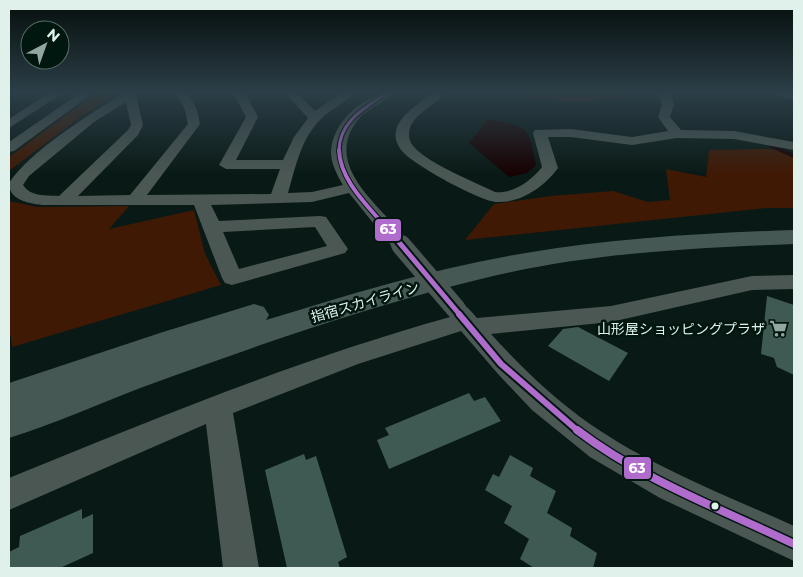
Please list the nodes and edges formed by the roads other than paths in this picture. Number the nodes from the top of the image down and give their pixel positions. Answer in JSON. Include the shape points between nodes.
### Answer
{"nodes":[{"id":1,"x":49,"y":120,"type":"edge"},
{"id":2,"x":89,"y":120,"type":"edge"},
{"id":3,"x":136,"y":120,"type":"edge"},
{"id":4,"x":193,"y":120,"type":"edge"},
{"id":5,"x":250,"y":120,"type":"edge"},
{"id":6,"x":312,"y":120,"type":"edge"},
{"id":7,"x":352,"y":120,"type":"edge"},
{"id":8,"x":408,"y":120,"type":"edge"},
{"id":9,"x":666,"y":120,"type":"edge"},
{"id":10,"x":678,"y":134,"type":"junction"},
{"id":11,"x":794,"y":146,"type":"edge"},
{"id":12,"x":10,"y":147,"type":"edge"},
{"id":13,"x":290,"y":164,"type":"junction"},
{"id":14,"x":353,"y":187,"type":"junction"},
{"id":15,"x":135,"y":200,"type":"junction"},
{"id":16,"x":201,"y":200,"type":"junction"},
{"id":17,"x":278,"y":200,"type":"junction"},
{"id":18,"x":63,"y":201,"type":"junction"},
{"id":19,"x":794,"y":223,"type":"edge"},
{"id":20,"x":212,"y":227,"type":"junction"},
{"id":21,"x":794,"y":236,"type":"edge"},
{"id":22,"x":794,"y":282,"type":"edge"},
{"id":23,"x":465,"y":319,"type":"junction"},
{"id":24,"x":9,"y":398,"type":"edge"},
{"id":25,"x":218,"y":406,"type":"junction"},
{"id":26,"x":9,"y":422,"type":"edge"},
{"id":27,"x":9,"y":494,"type":"edge"},
{"id":28,"x":794,"y":544,"type":"edge"},
{"id":29,"x":241,"y":568,"type":"edge"}],
"edges":[{"from":1,"to":12,"type":"street"},
{"from":2,"to":18,"type":"street","via":[[23,173],[15,185],[23,196]]},
{"from":3,"to":18,"type":"street","via":[[133,132]]},
{"from":4,"to":15,"type":"street","via":[[194,124]]},
{"from":5,"to":13,"type":"street","via":[[226,165]]},
{"from":6,"to":13,"type":"street","via":[[298,141]]},
{"from":7,"to":14,"type":"street","via":[[338,143],[340,162]]},
{"from":8,"to":10,"type":"street","via":[[400,132],[410,152],[491,197],[516,194],[550,168],[540,133],[571,133],[632,142]]},
{"from":9,"to":10,"type":"street"},
{"from":10,"to":11,"type":"street","via":[[734,135]]},
{"from":13,"to":17,"type":"street"},
{"from":14,"to":17,"type":"street","via":[[312,197]]},
{"from":14,"to":23,"type":"street","bridge":true},
{"from":15,"to":16,"type":"street"},
{"from":15,"to":18,"type":"street"},
{"from":16,"to":17,"type":"street"},
{"from":16,"to":20,"type":"street"},
{"from":19,"to":24,"type":"main road","name":"指宿スカイライン","via":[[644,232],[472,259],[297,302],[174,340]]},
{"from":20,"to":20,"type":"street","via":[[320,221],[338,249],[232,278]]},
{"from":21,"to":26,"type":"main road","name":"指宿スカイライン","via":[[714,239],[586,252],[488,269],[269,329]]},
{"from":22,"to":23,"type":"street","via":[[752,283],[611,314]]},
{"from":23,"to":25,"type":"street"},
{"from":23,"to":28,"type":"street","via":[[501,364],[534,395],[600,447],[649,475]]},
{"from":25,"to":27,"type":"street"},
{"from":25,"to":29,"type":"street"}]}
